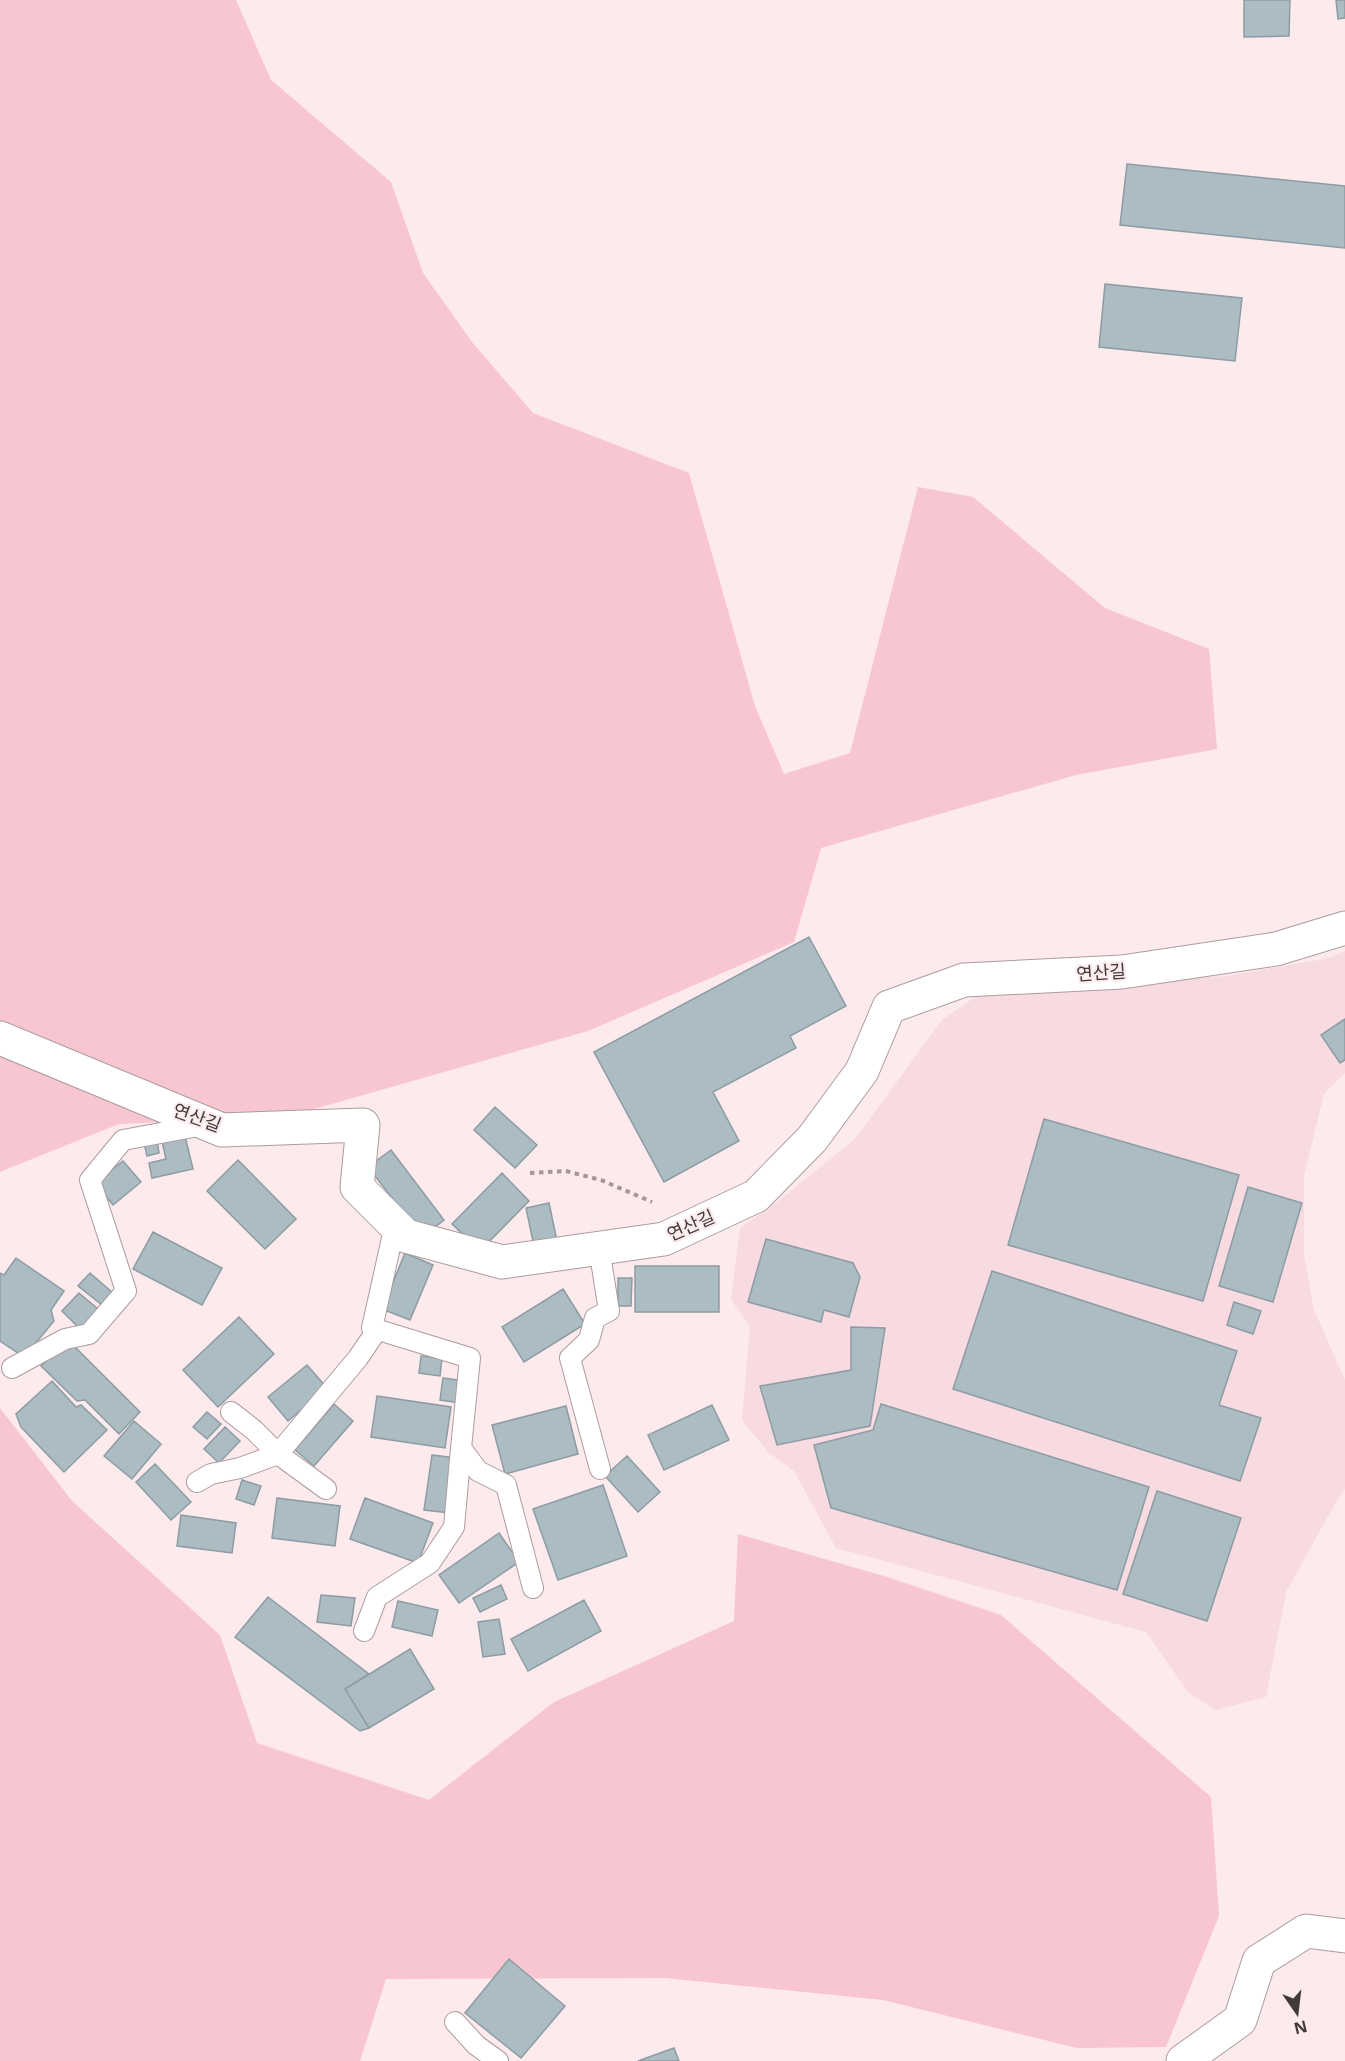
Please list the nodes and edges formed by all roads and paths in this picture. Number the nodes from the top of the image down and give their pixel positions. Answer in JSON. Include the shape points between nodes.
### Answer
{"nodes":[{"id":1,"x":1345,"y":928,"type":"edge"},
{"id":2,"x":0,"y":1038,"type":"edge"},
{"id":3,"x":207,"y":1124,"type":"junction"},
{"id":4,"x":530,"y":1173,"type":"dead end"},
{"id":5,"x":395,"y":1225,"type":"junction"},
{"id":6,"x":677,"y":1232,"type":"junction"},
{"id":7,"x":599,"y":1248,"type":"junction"},
{"id":8,"x":377,"y":1330,"type":"junction"},
{"id":9,"x":12,"y":1368,"type":"dead end"},
{"id":10,"x":231,"y":1412,"type":"dead end"},
{"id":11,"x":461,"y":1448,"type":"junction"},
{"id":12,"x":278,"y":1454,"type":"junction"},
{"id":13,"x":600,"y":1469,"type":"dead end"},
{"id":14,"x":197,"y":1482,"type":"dead end"},
{"id":15,"x":326,"y":1489,"type":"dead end"},
{"id":16,"x":532,"y":1588,"type":"dead end"},
{"id":17,"x":364,"y":1631,"type":"dead end"},
{"id":18,"x":1345,"y":1936,"type":"edge"},
{"id":19,"x":455,"y":2022,"type":"dead end"},
{"id":20,"x":498,"y":2061,"type":"edge"},
{"id":21,"x":1183,"y":2061,"type":"edge"}],
"edges":[{"from":1,"to":6,"type":"street","name":"연산길","via":[[1276,950],[1122,972],[964,980],[889,1007],[862,1071],[812,1139],[756,1196]]},
{"from":2,"to":3,"type":"street","name":"연산길"},
{"from":3,"to":5,"type":"street","name":"연산길","via":[[222,1130],[363,1125],[357,1187]]},
{"from":3,"to":9,"type":"lane","via":[[123,1140],[90,1180],[126,1291],[89,1334],[65,1339]]},
{"from":4,"to":6,"type":"path","via":[[566,1171],[601,1180],[656,1204]]},
{"from":5,"to":7,"type":"street","name":"연산길","via":[[406,1236],[502,1262]]},
{"from":5,"to":8,"type":"lane","via":[[372,1328]]},
{"from":6,"to":7,"type":"street","name":"연산길","via":[[664,1239]]},
{"from":7,"to":13,"type":"lane","via":[[609,1311],[595,1318],[589,1340],[570,1358]]},
{"from":8,"to":11,"type":"lane","via":[[470,1358]]},
{"from":8,"to":12,"type":"lane"},
{"from":10,"to":12,"type":"lane"},
{"from":11,"to":16,"type":"lane","via":[[478,1471],[506,1485]]},
{"from":11,"to":17,"type":"lane","via":[[454,1527],[430,1563],[377,1597]]},
{"from":12,"to":14,"type":"lane"},
{"from":12,"to":15,"type":"lane"},
{"from":18,"to":21,"type":"street","via":[[1306,1931],[1259,1961],[1240,2020]]},
{"from":19,"to":20,"type":"lane"}]}
